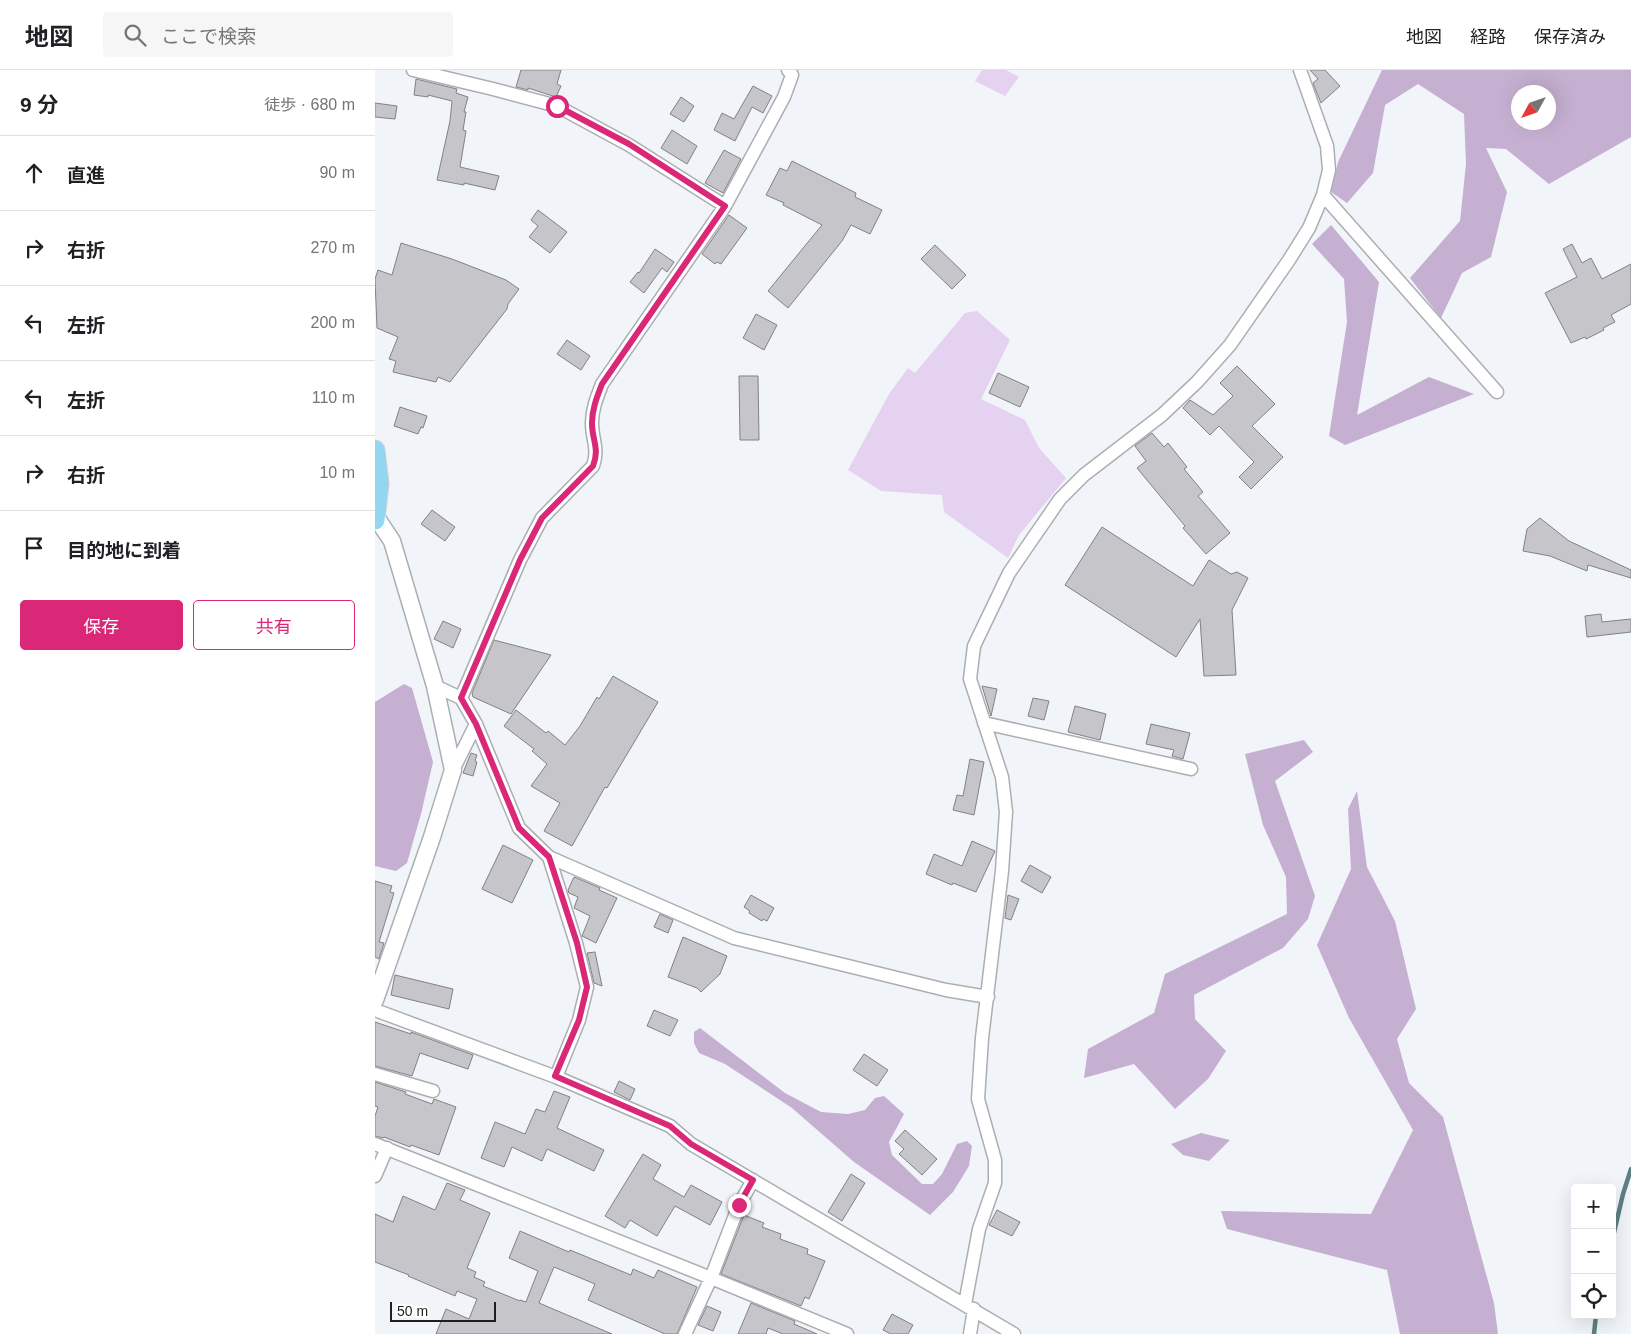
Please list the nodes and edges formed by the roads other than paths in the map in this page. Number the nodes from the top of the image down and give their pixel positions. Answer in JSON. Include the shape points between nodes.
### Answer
{"nodes":[{"id":1,"x":413,"y":70,"type":"edge"},
{"id":2,"x":788,"y":70,"type":"edge"},
{"id":3,"x":1300,"y":70,"type":"edge"},
{"id":4,"x":1323,"y":195,"type":"junction"},
{"id":5,"x":725,"y":206,"type":"junction"},
{"id":6,"x":1497,"y":392,"type":"dead end"},
{"id":7,"x":375,"y":450,"type":"edge"},
{"id":8,"x":375,"y":519,"type":"edge"},
{"id":9,"x":435,"y":686,"type":"junction"},
{"id":10,"x":461,"y":698,"type":"junction"},
{"id":11,"x":984,"y":723,"type":"junction"},
{"id":12,"x":476,"y":724,"type":"junction"},
{"id":13,"x":1191,"y":769,"type":"dead end"},
{"id":14,"x":453,"y":770,"type":"junction"},
{"id":15,"x":549,"y":857,"type":"junction"},
{"id":16,"x":988,"y":997,"type":"junction"},
{"id":17,"x":375,"y":1000,"type":"edge"},
{"id":18,"x":375,"y":1010,"type":"edge"},
{"id":19,"x":375,"y":1074,"type":"edge"},
{"id":20,"x":555,"y":1076,"type":"junction"},
{"id":21,"x":433,"y":1090,"type":"dead end"},
{"id":22,"x":381,"y":1146,"type":"edge"},
{"id":23,"x":375,"y":1176,"type":"edge"},
{"id":24,"x":753,"y":1180,"type":"junction"},
{"id":25,"x":711,"y":1278,"type":"junction"},
{"id":26,"x":970,"y":1307,"type":"junction"},
{"id":27,"x":685,"y":1334,"type":"edge"},
{"id":28,"x":847,"y":1334,"type":"edge"},
{"id":29,"x":970,"y":1334,"type":"edge"},
{"id":30,"x":1014,"y":1334,"type":"edge"}],
"edges":[{"from":1,"to":5,"type":"street","via":[[557,106],[629,144]]},
{"from":2,"to":5,"type":"street","via":[[792,75],[784,97]]},
{"from":3,"to":4,"type":"street","via":[[1327,146],[1329,170]]},
{"from":4,"to":6,"type":"street"},
{"from":4,"to":11,"type":"street","via":[[1309,228],[1230,345],[1162,415],[1084,475],[1060,499],[1009,573],[974,646],[970,679]]},
{"from":5,"to":10,"type":"street","via":[[602,384],[592,423],[597,455],[593,466],[542,518],[520,560]]},
{"from":7,"to":8,"type":"main road","via":[[379,483]]},
{"from":8,"to":9,"type":"street","via":[[392,541]]},
{"from":9,"to":10,"type":"street"},
{"from":9,"to":14,"type":"street"},
{"from":10,"to":12,"type":"street"},
{"from":11,"to":13,"type":"street"},
{"from":11,"to":16,"type":"street","via":[[1002,777],[1006,812]]},
{"from":12,"to":14,"type":"street"},
{"from":12,"to":15,"type":"street","via":[[519,828]]},
{"from":14,"to":17,"type":"street"},
{"from":15,"to":16,"type":"street","via":[[734,938],[946,990]]},
{"from":15,"to":20,"type":"street","via":[[577,943],[587,987],[579,1020]]},
{"from":16,"to":26,"type":"street","via":[[978,1099],[995,1160],[995,1183],[979,1229]]},
{"from":18,"to":20,"type":"street"},
{"from":19,"to":21,"type":"street"},
{"from":20,"to":24,"type":"street","via":[[670,1126],[691,1144]]},
{"from":22,"to":23,"type":"street"},
{"from":22,"to":25,"type":"street"},
{"from":24,"to":25,"type":"street","via":[[739,1205]]},
{"from":24,"to":26,"type":"street"},
{"from":25,"to":27,"type":"street"},
{"from":25,"to":28,"type":"street"},
{"from":26,"to":29,"type":"street"},
{"from":26,"to":30,"type":"street"}]}
